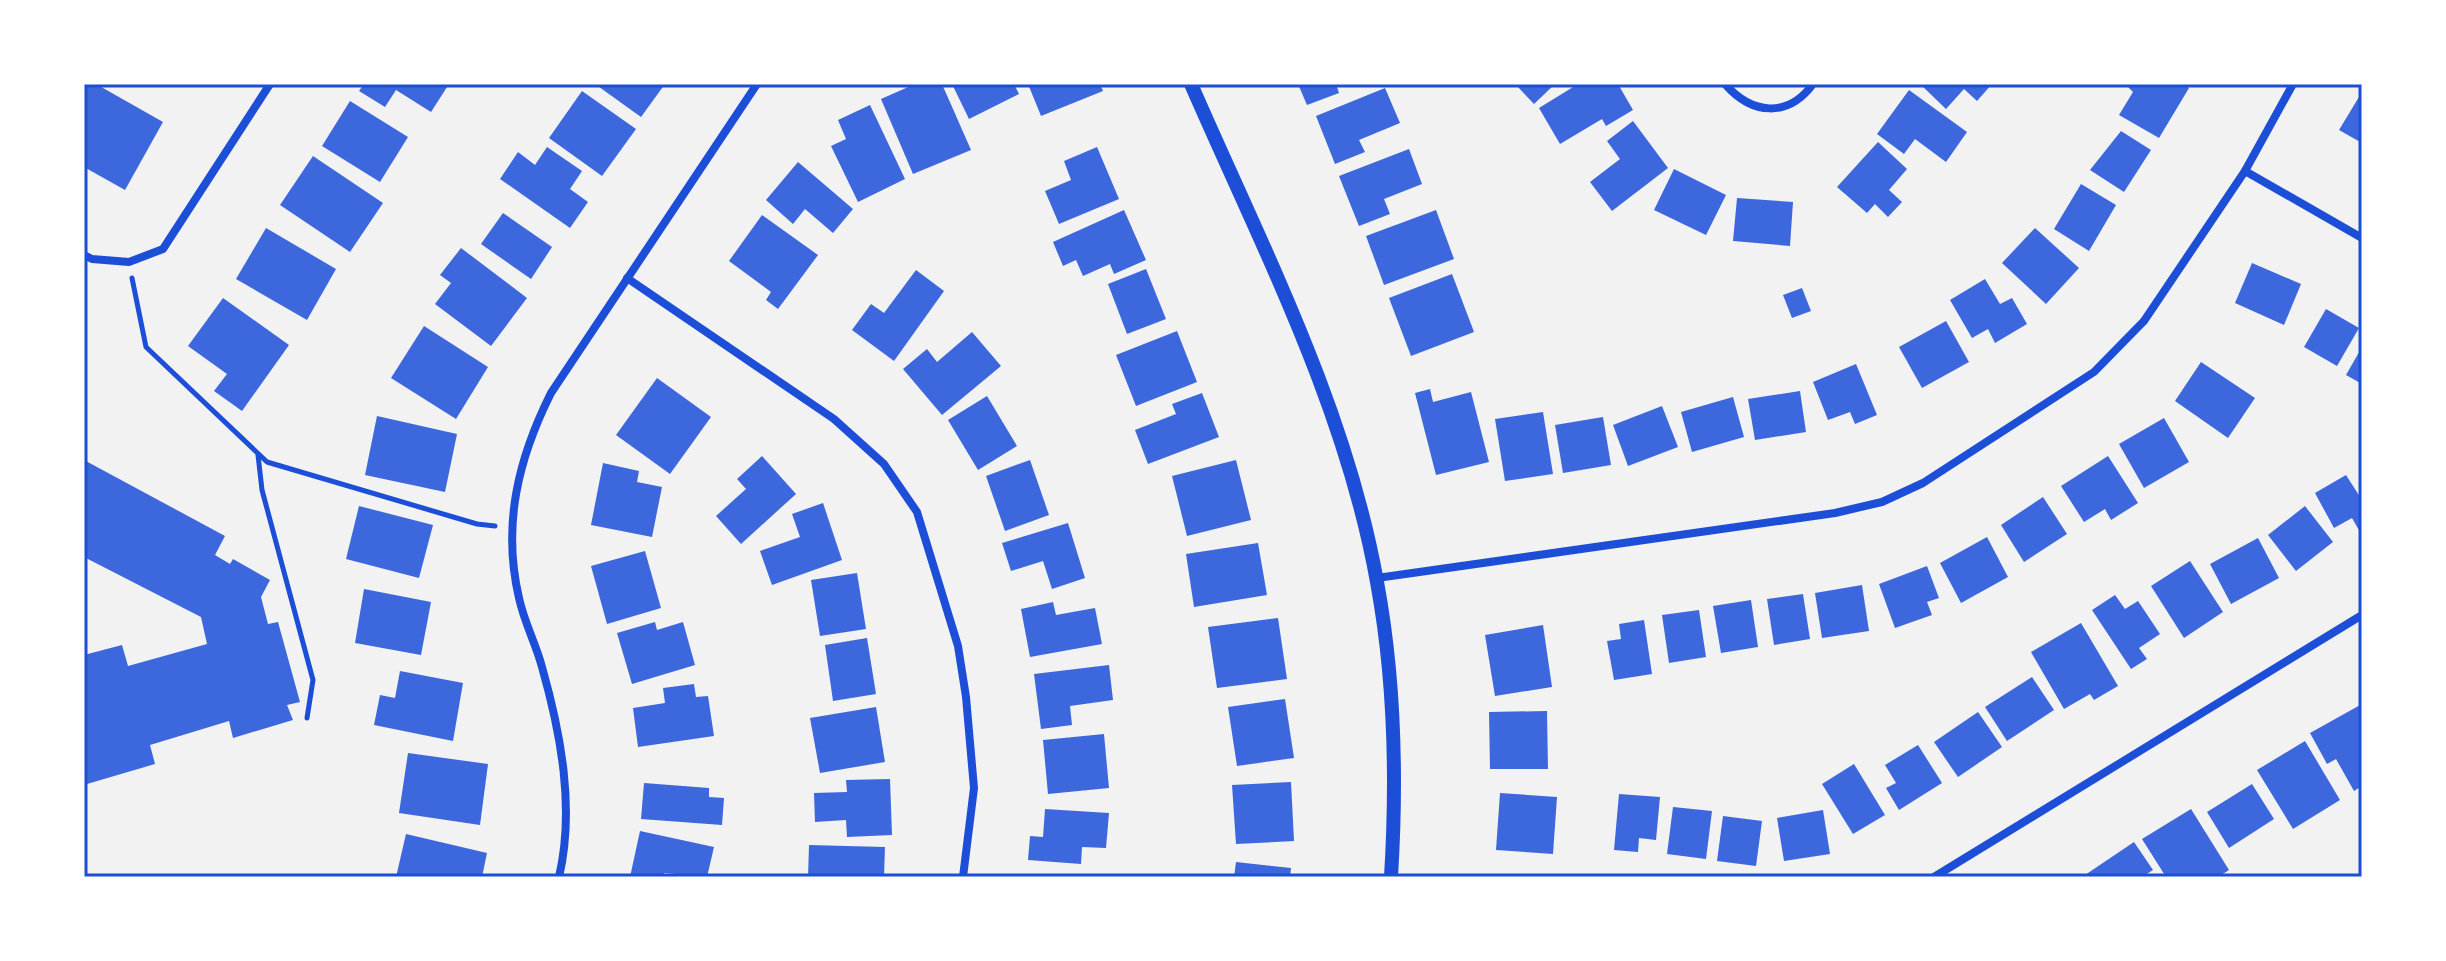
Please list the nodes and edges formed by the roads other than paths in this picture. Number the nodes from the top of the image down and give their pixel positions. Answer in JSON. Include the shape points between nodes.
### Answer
{"nodes":[{"id":1,"x":270,"y":84,"type":"edge"},
{"id":2,"x":757,"y":84,"type":"edge"},
{"id":3,"x":1191,"y":84,"type":"edge"},
{"id":4,"x":1725,"y":84,"type":"edge"},
{"id":5,"x":1813,"y":84,"type":"edge"},
{"id":6,"x":2293,"y":84,"type":"edge"},
{"id":7,"x":2245,"y":171,"type":"junction"},
{"id":8,"x":2362,"y":238,"type":"edge"},
{"id":9,"x":84,"y":255,"type":"edge"},
{"id":10,"x":627,"y":278,"type":"junction"},
{"id":11,"x":1377,"y":578,"type":"junction"},
{"id":12,"x":2362,"y":615,"type":"edge"},
{"id":13,"x":559,"y":877,"type":"edge"},
{"id":14,"x":963,"y":877,"type":"edge"},
{"id":15,"x":1391,"y":877,"type":"edge"},
{"id":16,"x":1934,"y":877,"type":"edge"}],
"edges":[{"from":1,"to":9,"type":"street","via":[[163,249],[129,262]]},
{"from":2,"to":10,"type":"street"},
{"from":3,"to":11,"type":"street","via":[[1314,367],[1355,488]]},
{"from":4,"to":5,"type":"street","via":[[1751,106],[1778,111],[1803,98]]},
{"from":6,"to":7,"type":"street"},
{"from":7,"to":8,"type":"street"},
{"from":7,"to":11,"type":"street","via":[[2144,321],[2094,372],[1909,490],[1835,513]]},
{"from":10,"to":13,"type":"street","via":[[551,393],[528,441],[514,499],[519,599],[560,737],[565,812]]},
{"from":10,"to":14,"type":"street","via":[[834,419],[884,464],[917,512],[958,646],[966,697],[974,788]]},
{"from":11,"to":15,"type":"street","via":[[1389,654]]},
{"from":12,"to":16,"type":"street"}]}
